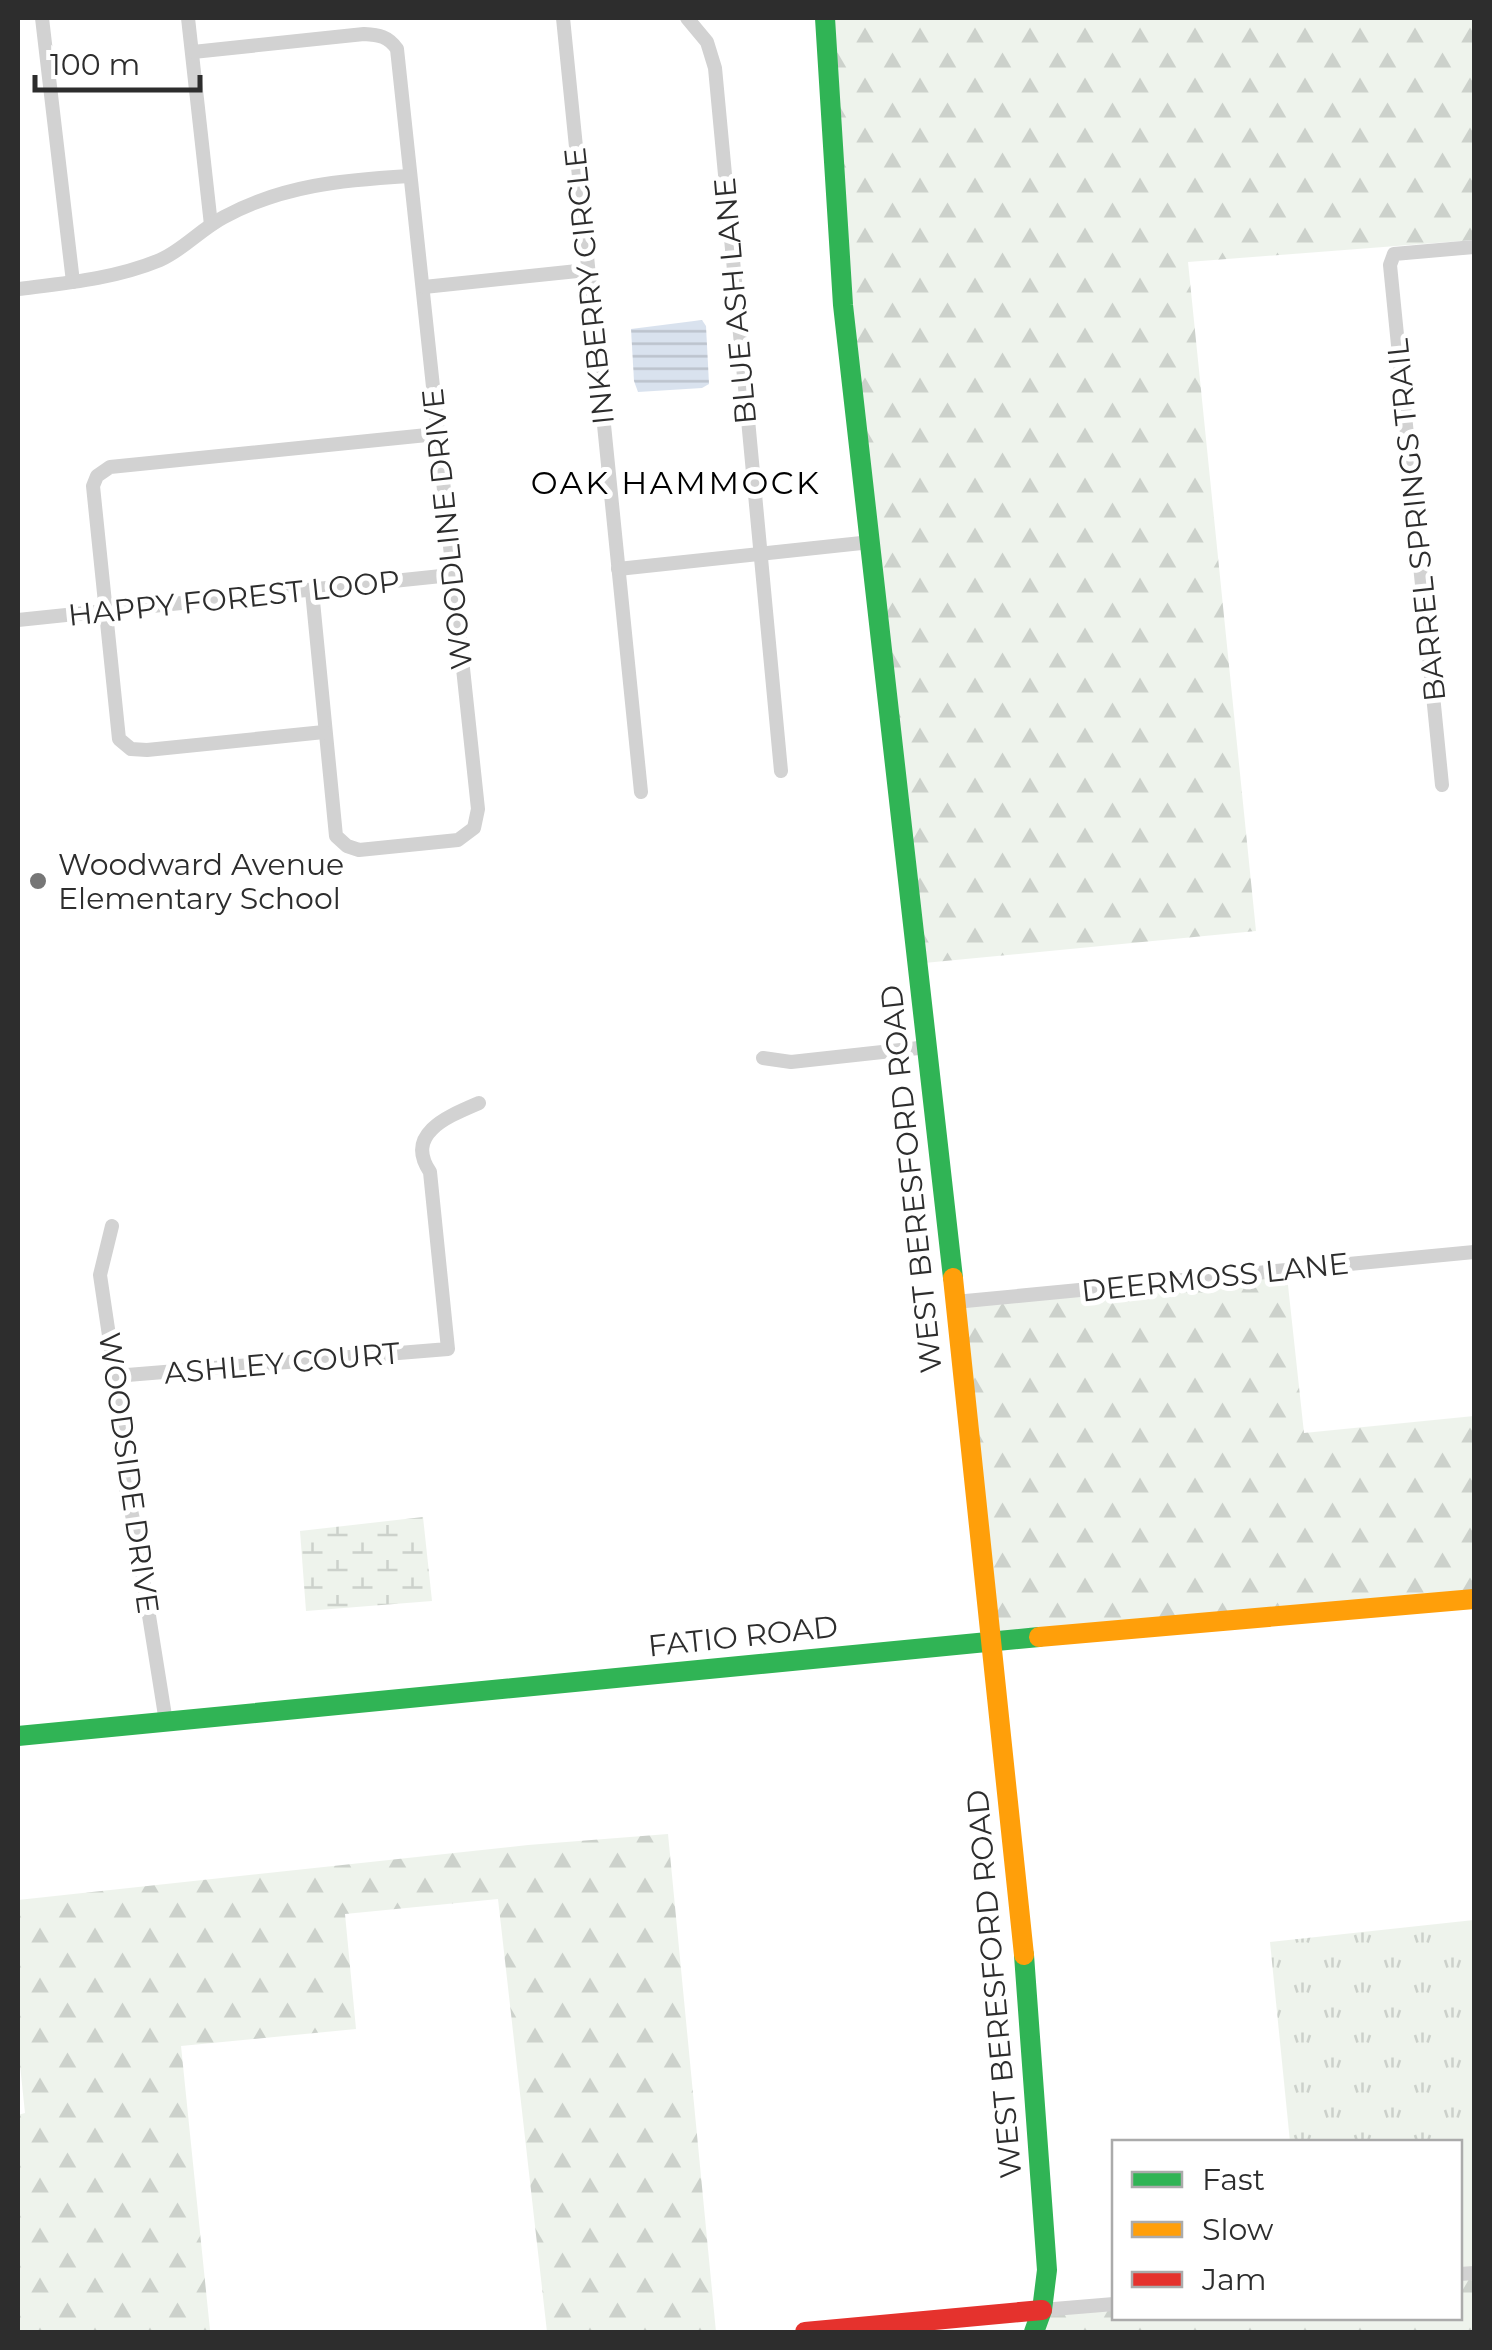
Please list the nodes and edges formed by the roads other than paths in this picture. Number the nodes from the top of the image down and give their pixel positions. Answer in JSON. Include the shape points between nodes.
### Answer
{"nodes":[{"id":1,"x":42,"y":18,"type":"edge"},
{"id":2,"x":188,"y":18,"type":"edge"},
{"id":3,"x":563,"y":18,"type":"edge"},
{"id":4,"x":688,"y":18,"type":"edge"},
{"id":5,"x":825,"y":18,"type":"edge"},
{"id":6,"x":193,"y":52,"type":"junction"},
{"id":7,"x":409,"y":176,"type":"junction"},
{"id":8,"x":211,"y":225,"type":"junction"},
{"id":9,"x":1474,"y":247,"type":"edge"},
{"id":10,"x":587,"y":270,"type":"junction"},
{"id":11,"x":72,"y":282,"type":"junction"},
{"id":12,"x":424,"y":287,"type":"junction"},
{"id":13,"x":18,"y":290,"type":"edge"},
{"id":14,"x":437,"y":434,"type":"junction"},
{"id":15,"x":871,"y":542,"type":"junction"},
{"id":16,"x":761,"y":555,"type":"junction"},
{"id":17,"x":618,"y":569,"type":"junction"},
{"id":18,"x":451,"y":575,"type":"junction"},
{"id":19,"x":312,"y":591,"type":"junction"},
{"id":20,"x":106,"y":610,"type":"junction"},
{"id":21,"x":18,"y":620,"type":"edge"},
{"id":22,"x":324,"y":732,"type":"junction"},
{"id":23,"x":780,"y":771,"type":"dead end"},
{"id":24,"x":1442,"y":785,"type":"dead end"},
{"id":25,"x":641,"y":792,"type":"dead end"},
{"id":26,"x":928,"y":1047,"type":"junction"},
{"id":27,"x":763,"y":1058,"type":"dead end"},
{"id":28,"x":479,"y":1103,"type":"dead end"},
{"id":29,"x":112,"y":1226,"type":"dead end"},
{"id":30,"x":1474,"y":1252,"type":"edge"},
{"id":31,"x":955,"y":1302,"type":"junction"},
{"id":32,"x":115,"y":1376,"type":"junction"},
{"id":33,"x":1474,"y":1599,"type":"edge"},
{"id":34,"x":992,"y":1641,"type":"junction"},
{"id":35,"x":166,"y":1722,"type":"junction"},
{"id":36,"x":18,"y":1736,"type":"edge"},
{"id":37,"x":1112,"y":2304,"type":"edge"},
{"id":38,"x":1042,"y":2310,"type":"junction"},
{"id":39,"x":805,"y":2332,"type":"edge"},
{"id":40,"x":1034,"y":2332,"type":"edge"}],
"edges":[{"from":1,"to":11,"type":"street"},
{"from":2,"to":6,"type":"street"},
{"from":3,"to":10,"type":"street","name":"INKBERRY CIRCLE"},
{"from":4,"to":16,"type":"street","name":"BLUE ASH LANE","via":[[707,42],[715,68]]},
{"from":5,"to":15,"type":"street","name":"WEST BERESFORD ROAD","via":[[843,304]]},
{"from":6,"to":7,"type":"street","name":"WOODLINE DRIVE","via":[[364,34],[392,41]]},
{"from":6,"to":8,"type":"street"},
{"from":7,"to":8,"type":"street","via":[[317,183]]},
{"from":7,"to":12,"type":"street","name":"WOODLINE DRIVE"},
{"from":8,"to":11,"type":"street","via":[[165,258]]},
{"from":9,"to":24,"type":"street","name":"BARREL SPRINGS TRAIL","via":[[1394,254],[1390,265]]},
{"from":10,"to":12,"type":"street"},
{"from":10,"to":17,"type":"street","name":"INKBERRY CIRCLE"},
{"from":11,"to":13,"type":"street"},
{"from":12,"to":14,"type":"street","name":"WOODLINE DRIVE"},
{"from":14,"to":18,"type":"street","name":"WOODLINE DRIVE"},
{"from":14,"to":20,"type":"street","via":[[110,467],[93,486]]},
{"from":15,"to":16,"type":"street"},
{"from":15,"to":26,"type":"street","name":"WEST BERESFORD ROAD"},
{"from":16,"to":17,"type":"street"},
{"from":16,"to":23,"type":"street","name":"BLUE ASH LANE"},
{"from":17,"to":25,"type":"street","name":"INKBERRY CIRCLE"},
{"from":18,"to":19,"type":"street","name":"HAPPY FOREST LOOP"},
{"from":18,"to":22,"type":"street","name":"WOODLINE DRIVE","via":[[478,809],[474,828],[458,840],[347,846],[336,836]]},
{"from":19,"to":20,"type":"street","name":"HAPPY FOREST LOOP"},
{"from":19,"to":22,"type":"street","name":"WOODLINE DRIVE"},
{"from":20,"to":21,"type":"street","name":"HAPPY FOREST LOOP"},
{"from":20,"to":22,"type":"street","via":[[119,739],[131,748]]},
{"from":26,"to":27,"type":"street","via":[[804,1062]]},
{"from":26,"to":31,"type":"street","name":"WEST BERESFORD ROAD"},
{"from":28,"to":32,"type":"street","name":"ASHLEY COURT","via":[[435,1125],[421,1148],[430,1172],[448,1349]]},
{"from":29,"to":32,"type":"street","name":"WOODSIDE DRIVE","via":[[100,1275]]},
{"from":30,"to":31,"type":"street","name":"DEERMOSS LANE"},
{"from":31,"to":34,"type":"street","name":"WEST BERESFORD ROAD"},
{"from":32,"to":35,"type":"street","name":"WOODSIDE DRIVE","via":[[122,1470]]},
{"from":33,"to":34,"type":"street","name":"FATIO ROAD"},
{"from":34,"to":35,"type":"street","name":"FATIO ROAD"},
{"from":34,"to":38,"type":"street","name":"WEST BERESFORD ROAD","via":[[1044,2209]]},
{"from":35,"to":36,"type":"street","name":"FATIO ROAD"},
{"from":37,"to":38,"type":"street"},
{"from":38,"to":39,"type":"street"},
{"from":38,"to":40,"type":"street","name":"WEST BERESFORD ROAD"}]}
